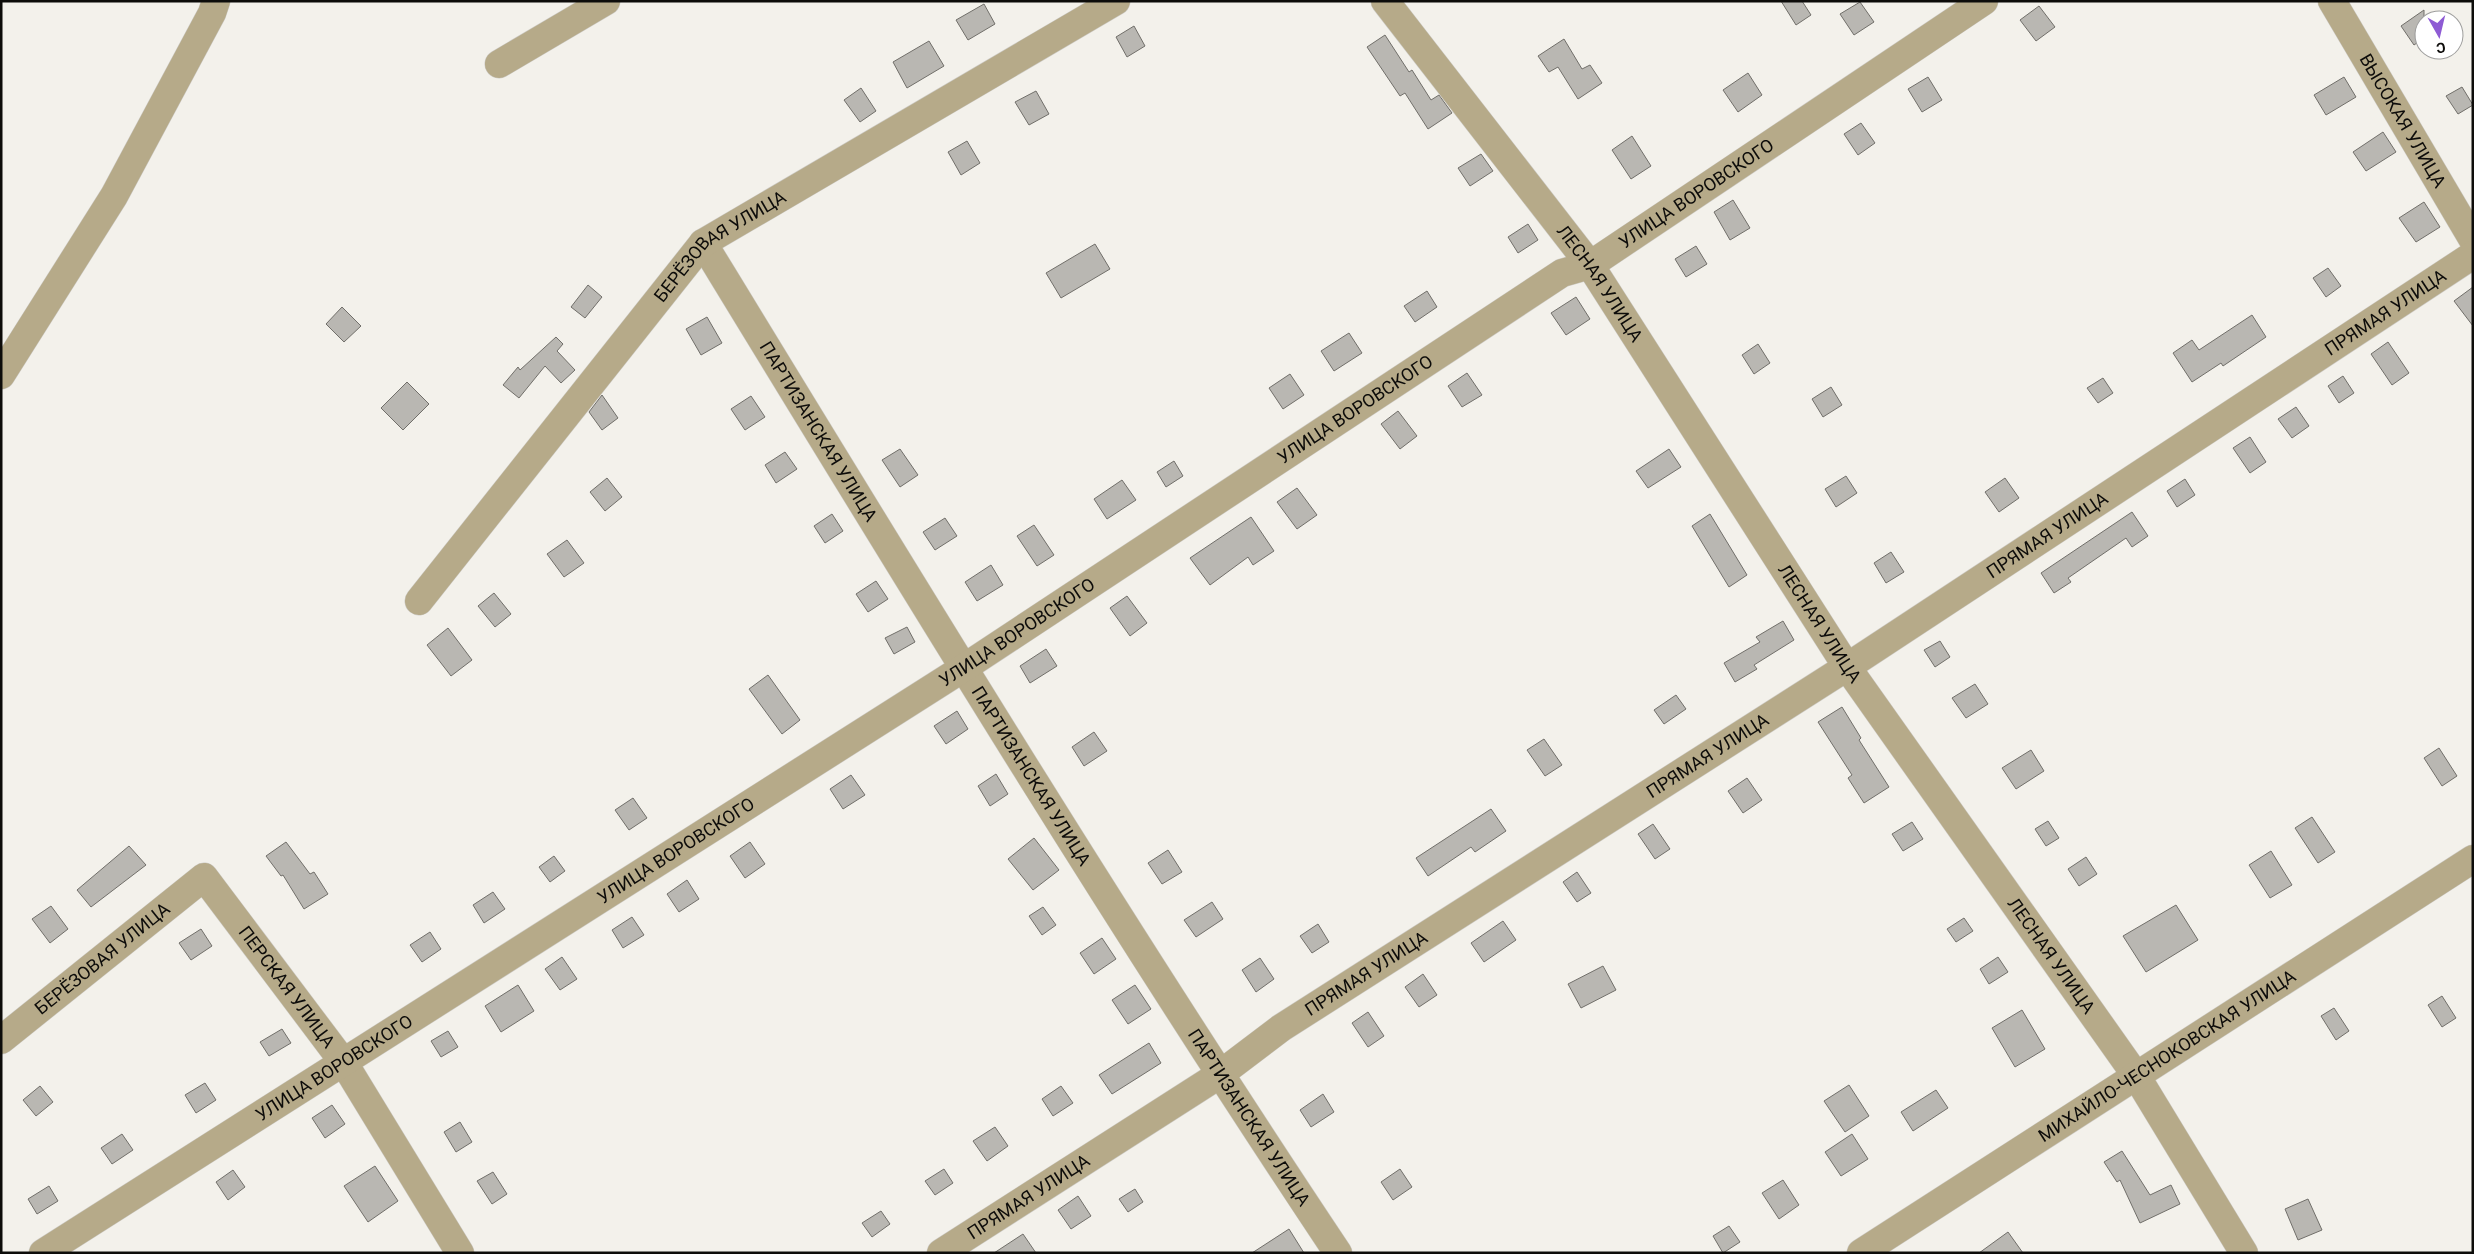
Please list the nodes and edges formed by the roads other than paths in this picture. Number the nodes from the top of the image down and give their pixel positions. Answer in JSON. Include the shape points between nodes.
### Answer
{"nodes":[{"id":1,"x":216,"y":1,"type":"edge"},
{"id":2,"x":606,"y":1,"type":"edge"},
{"id":3,"x":1116,"y":1,"type":"edge"},
{"id":4,"x":1384,"y":1,"type":"edge"},
{"id":5,"x":1984,"y":1,"type":"edge"},
{"id":6,"x":2332,"y":1,"type":"edge"},
{"id":7,"x":499,"y":64,"type":"dead end"},
{"id":8,"x":2473,"y":240,"type":"edge"},
{"id":9,"x":702,"y":243,"type":"junction"},
{"id":10,"x":2473,"y":255,"type":"edge"},
{"id":11,"x":1590,"y":265,"type":"junction"},
{"id":12,"x":1,"y":375,"type":"edge"},
{"id":13,"x":419,"y":601,"type":"dead end"},
{"id":14,"x":1847,"y":666,"type":"junction"},
{"id":15,"x":962,"y":668,"type":"junction"},
{"id":16,"x":2473,"y":859,"type":"edge"},
{"id":17,"x":204,"y":877,"type":"joint"},
{"id":18,"x":1,"y":1040,"type":"edge"},
{"id":19,"x":344,"y":1063,"type":"junction"},
{"id":20,"x":1219,"y":1074,"type":"junction"},
{"id":21,"x":2137,"y":1077,"type":"junction"},
{"id":22,"x":43,"y":1253,"type":"edge"},
{"id":23,"x":460,"y":1253,"type":"edge"},
{"id":24,"x":941,"y":1253,"type":"edge"},
{"id":25,"x":1338,"y":1253,"type":"edge"},
{"id":26,"x":1861,"y":1253,"type":"edge"},
{"id":27,"x":2244,"y":1253,"type":"edge"}],
"edges":[{"from":1,"to":12,"type":"street","via":[[114,196]]},
{"from":2,"to":7,"type":"street"},
{"from":3,"to":9,"type":"street","name":"БЕРЁЗОВАЯ УЛИЦА"},
{"from":4,"to":11,"type":"street","name":"ЛЕСНАЯ УЛИЦА"},
{"from":5,"to":11,"type":"street","name":"УЛИЦА ВОРОВСКОГО"},
{"from":6,"to":8,"type":"street","name":"ВЫСОКАЯ УЛИЦА"},
{"from":9,"to":13,"type":"street","name":"БЕРЁЗОВАЯ УЛИЦА"},
{"from":9,"to":15,"type":"street","name":"ПАРТИЗАНСКАЯ УЛИЦА"},
{"from":10,"to":14,"type":"street","name":"ПРЯМАЯ УЛИЦА"},
{"from":11,"to":14,"type":"street","name":"ЛЕСНАЯ УЛИЦА"},
{"from":11,"to":15,"type":"street","name":"УЛИЦА ВОРОВСКОГО","via":[[1562,273]]},
{"from":14,"to":20,"type":"street","name":"ПРЯМАЯ УЛИЦА","via":[[1290,1022]]},
{"from":14,"to":21,"type":"street","name":"ЛЕСНАЯ УЛИЦА"},
{"from":15,"to":19,"type":"street","name":"УЛИЦА ВОРОВСКОГО"},
{"from":15,"to":20,"type":"street","name":"ПАРТИЗАНСКАЯ УЛИЦА"},
{"from":16,"to":21,"type":"street","name":"МИХАЙЛО-ЧЕСНОКОВСКАЯ УЛИЦА"},
{"from":17,"to":18,"type":"street","name":"БЕРЁЗОВАЯ УЛИЦА"},
{"from":17,"to":19,"type":"street","name":"ПЕРСКАЯ УЛИЦА"},
{"from":19,"to":22,"type":"street","name":"УЛИЦА ВОРОВСКОГО"},
{"from":19,"to":23,"type":"street","name":"ПЕРСКАЯ УЛИЦА"},
{"from":20,"to":24,"type":"street","name":"ПРЯМАЯ УЛИЦА"},
{"from":20,"to":25,"type":"street","name":"ПАРТИЗАНСКАЯ УЛИЦА"},
{"from":21,"to":26,"type":"street","name":"МИХАЙЛО-ЧЕСНОКОВСКАЯ УЛИЦА"},
{"from":21,"to":27,"type":"street","name":"ЛЕСНАЯ УЛИЦА"}]}
